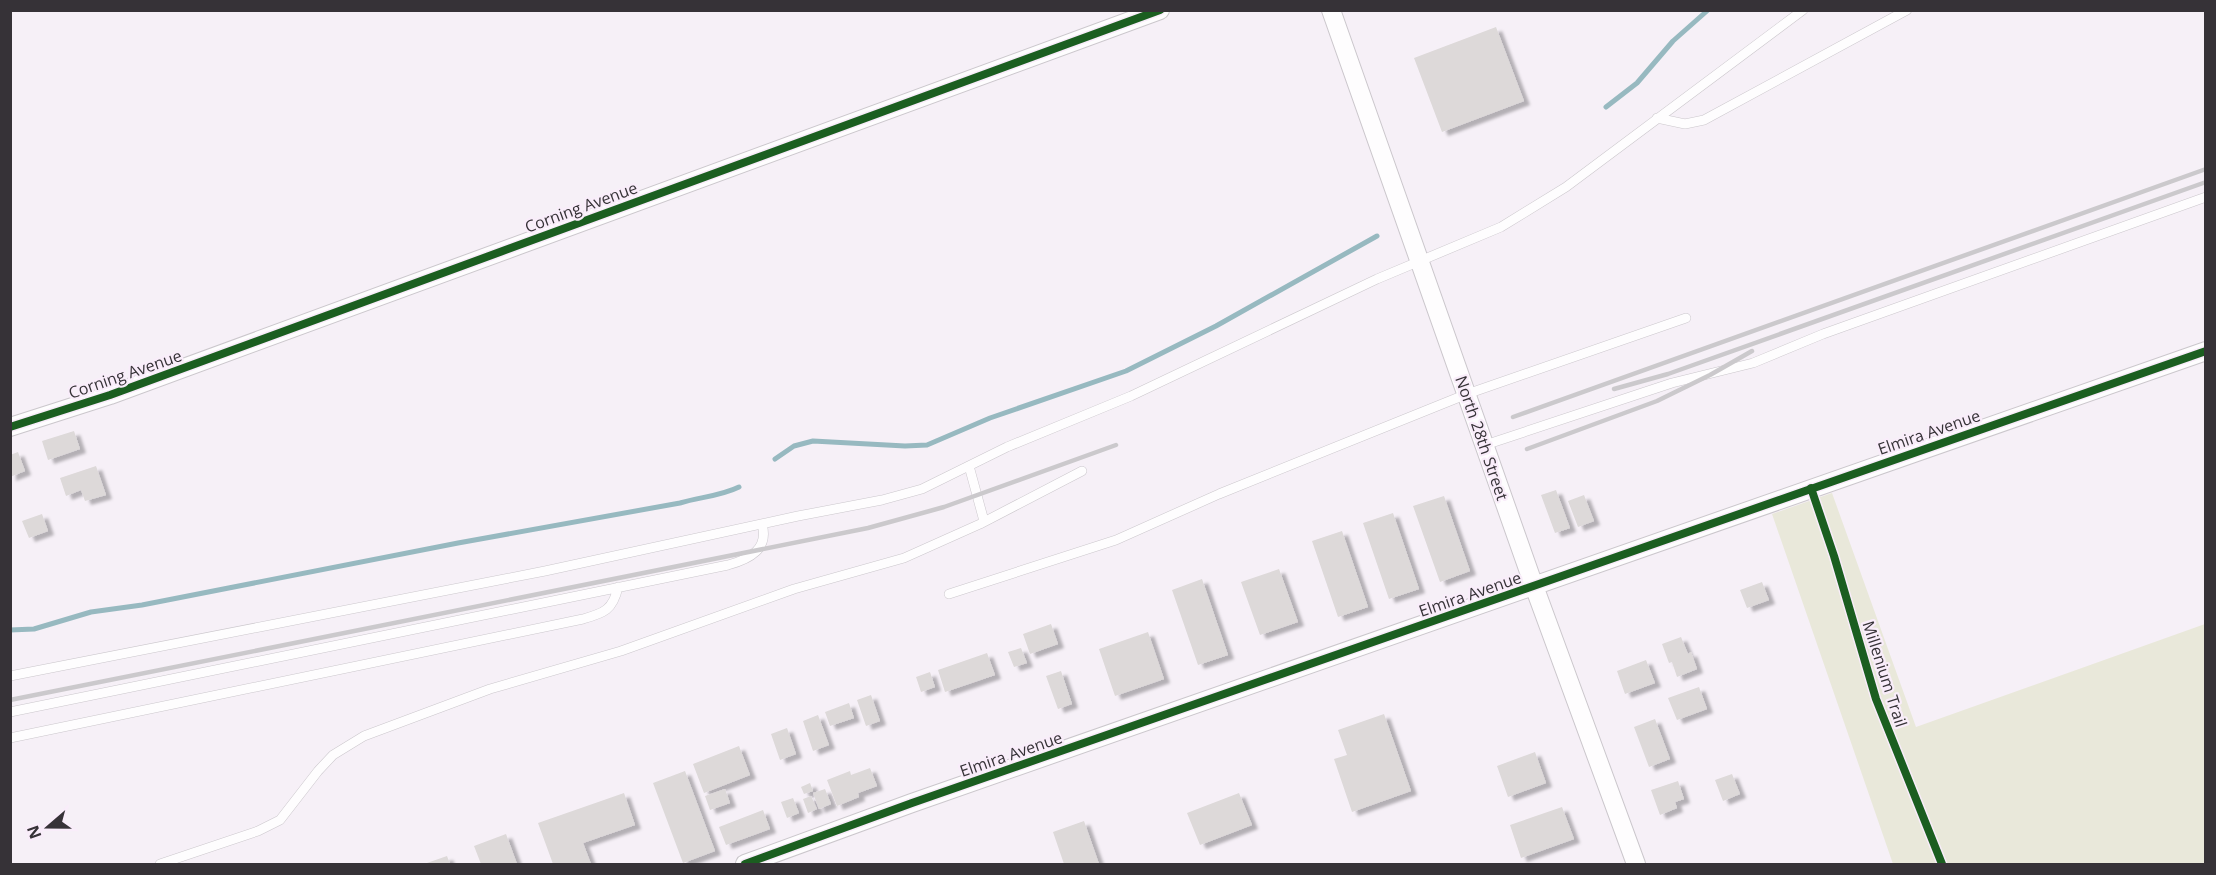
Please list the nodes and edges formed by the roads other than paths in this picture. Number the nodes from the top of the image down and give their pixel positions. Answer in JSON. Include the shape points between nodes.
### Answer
{"nodes":[{"id":1,"x":1160,"y":10,"type":"edge"},
{"id":2,"x":1331,"y":10,"type":"edge"},
{"id":3,"x":1803,"y":10,"type":"edge"},
{"id":4,"x":1907,"y":10,"type":"edge"},
{"id":5,"x":1657,"y":118,"type":"junction"},
{"id":6,"x":2205,"y":197,"type":"edge"},
{"id":7,"x":1420,"y":261,"type":"junction"},
{"id":8,"x":1686,"y":318,"type":"dead end"},
{"id":9,"x":2205,"y":351,"type":"edge"},
{"id":10,"x":1467,"y":394,"type":"junction"},
{"id":11,"x":10,"y":427,"type":"edge"},
{"id":12,"x":1485,"y":445,"type":"junction"},
{"id":13,"x":969,"y":466,"type":"junction"},
{"id":14,"x":1082,"y":471,"type":"dead end"},
{"id":15,"x":984,"y":521,"type":"junction"},
{"id":16,"x":762,"y":524,"type":"junction"},
{"id":17,"x":1534,"y":586,"type":"junction"},
{"id":18,"x":618,"y":587,"type":"junction"},
{"id":19,"x":949,"y":594,"type":"dead end"},
{"id":20,"x":10,"y":676,"type":"edge"},
{"id":21,"x":10,"y":712,"type":"edge"},
{"id":22,"x":10,"y":738,"type":"edge"},
{"id":23,"x":160,"y":864,"type":"edge"},
{"id":24,"x":745,"y":864,"type":"edge"},
{"id":25,"x":1636,"y":864,"type":"edge"}],
"edges":[{"from":1,"to":11,"type":"street","name":"Corning Avenue","via":[[121,391]]},
{"from":2,"to":7,"type":"street","name":"North 28th Street"},
{"from":3,"to":5,"type":"lane"},
{"from":4,"to":5,"type":"lane","via":[[1704,120],[1685,124]]},
{"from":5,"to":7,"type":"lane","via":[[1566,187],[1501,227]]},
{"from":6,"to":12,"type":"lane","via":[[1823,334],[1753,363],[1672,383]]},
{"from":7,"to":10,"type":"street","name":"North 28th Street"},
{"from":7,"to":13,"type":"lane","via":[[1131,396]]},
{"from":8,"to":10,"type":"lane"},
{"from":9,"to":17,"type":"street","name":"Elmira Avenue"},
{"from":10,"to":12,"type":"street","name":"North 28th Street"},
{"from":10,"to":19,"type":"lane","via":[[1116,540]]},
{"from":12,"to":17,"type":"street","name":"North 28th Street"},
{"from":13,"to":15,"type":"lane"},
{"from":13,"to":16,"type":"lane","via":[[904,495]]},
{"from":14,"to":15,"type":"lane"},
{"from":15,"to":23,"type":"lane","via":[[897,561],[794,589],[621,651],[490,689],[364,736],[333,755],[276,823]]},
{"from":16,"to":18,"type":"lane","via":[[763,542],[747,559]]},
{"from":16,"to":20,"type":"lane","via":[[545,571]]},
{"from":17,"to":24,"type":"street","name":"Elmira Avenue"},
{"from":17,"to":25,"type":"street","name":"North 28th Street"},
{"from":18,"to":21,"type":"lane"},
{"from":18,"to":22,"type":"lane","via":[[611,607],[583,620]]}]}
